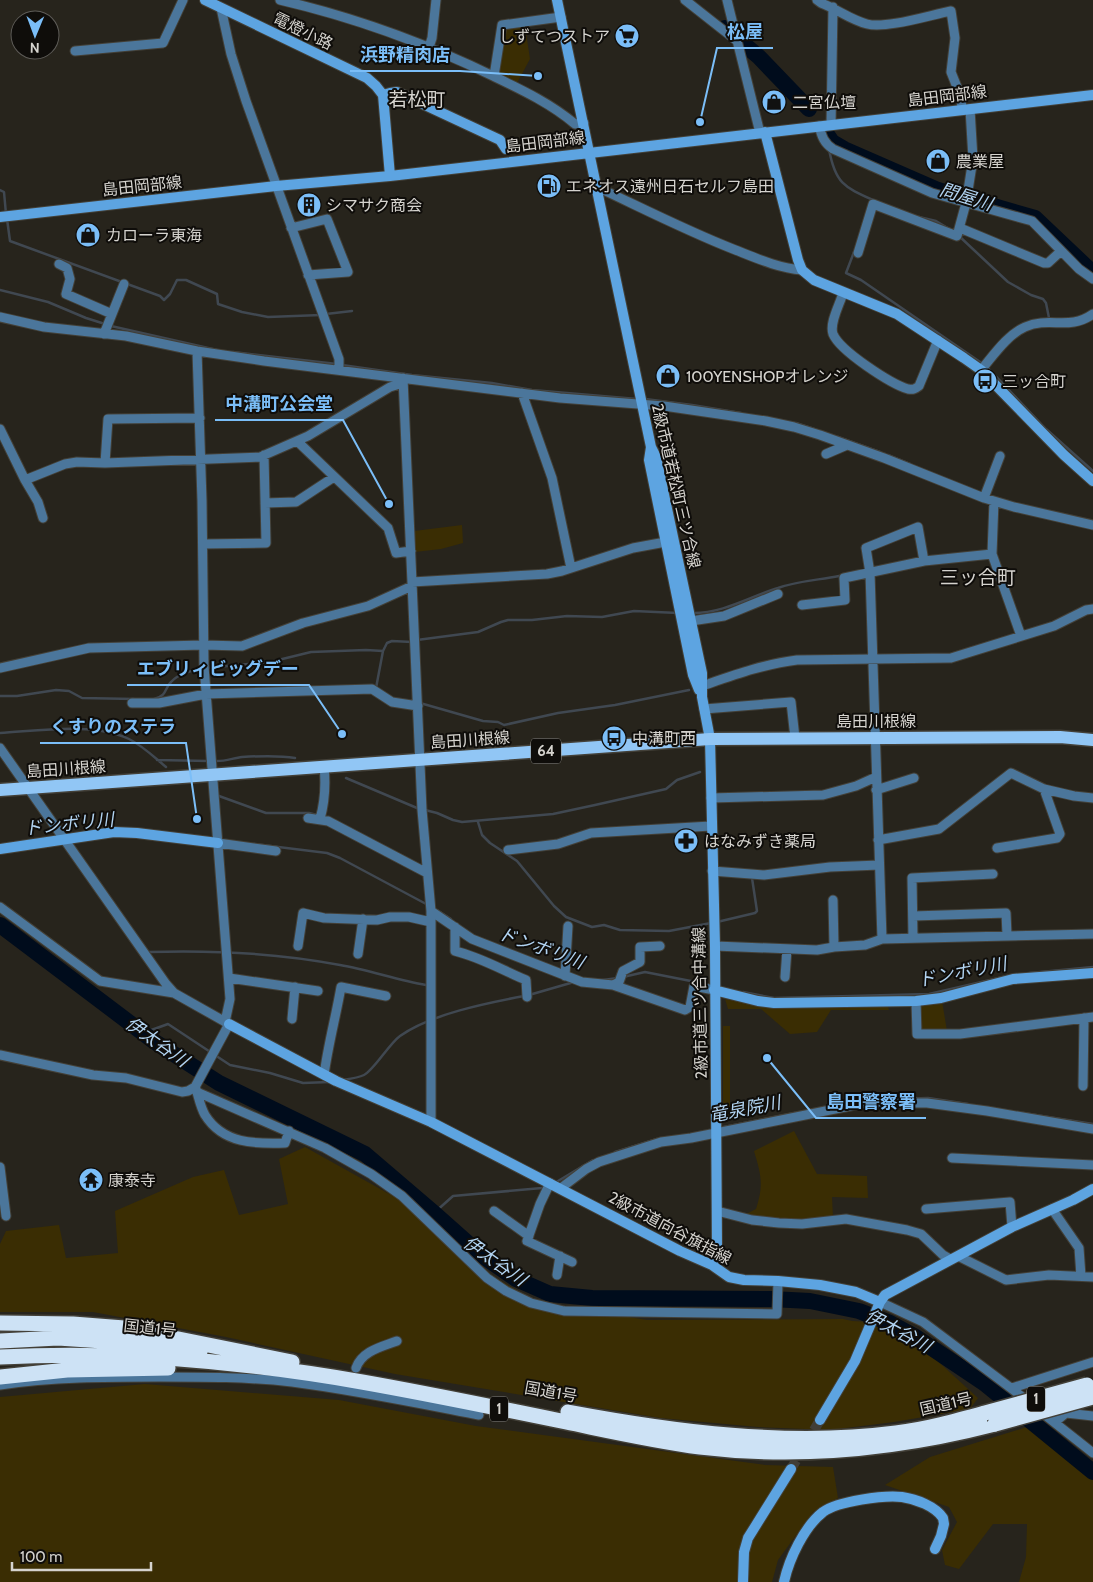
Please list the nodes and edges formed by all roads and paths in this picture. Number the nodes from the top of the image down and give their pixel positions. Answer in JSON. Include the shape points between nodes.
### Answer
{"nodes":[{"id":1,"x":183,"y":0,"type":"edge"},
{"id":2,"x":204,"y":0,"type":"edge"},
{"id":3,"x":280,"y":0,"type":"edge"},
{"id":4,"x":436,"y":0,"type":"edge"},
{"id":5,"x":557,"y":0,"type":"edge"},
{"id":6,"x":685,"y":0,"type":"edge"},
{"id":7,"x":727,"y":0,"type":"edge"},
{"id":8,"x":817,"y":0,"type":"edge"},
{"id":9,"x":833,"y":7,"type":"junction"},
{"id":10,"x":221,"y":8,"type":"junction"},
{"id":11,"x":561,"y":17,"type":"junction"},
{"id":12,"x":737,"y":42,"type":"junction"},
{"id":13,"x":428,"y":47,"type":"junction"},
{"id":14,"x":75,"y":51,"type":"dead end"},
{"id":15,"x":494,"y":76,"type":"junction"},
{"id":16,"x":383,"y":95,"type":"junction"},
{"id":17,"x":1093,"y":95,"type":"edge"},
{"id":18,"x":966,"y":109,"type":"junction"},
{"id":19,"x":584,"y":123,"type":"junction"},
{"id":20,"x":831,"y":125,"type":"junction"},
{"id":21,"x":819,"y":126,"type":"junction"},
{"id":22,"x":762,"y":133,"type":"junction"},
{"id":23,"x":506,"y":149,"type":"dead end"},
{"id":24,"x":589,"y":152,"type":"junction"},
{"id":25,"x":390,"y":176,"type":"junction"},
{"id":26,"x":276,"y":186,"type":"junction"},
{"id":27,"x":597,"y":187,"type":"junction"},
{"id":28,"x":966,"y":203,"type":"junction"},
{"id":29,"x":0,"y":217,"type":"edge"},
{"id":30,"x":291,"y":228,"type":"junction"},
{"id":31,"x":960,"y":228,"type":"junction"},
{"id":32,"x":1062,"y":251,"type":"junction"},
{"id":33,"x":858,"y":253,"type":"dead end"},
{"id":34,"x":59,"y":264,"type":"dead end"},
{"id":35,"x":802,"y":270,"type":"junction"},
{"id":36,"x":308,"y":275,"type":"junction"},
{"id":37,"x":1093,"y":279,"type":"edge"},
{"id":38,"x":124,"y":284,"type":"dead end"},
{"id":39,"x":844,"y":293,"type":"junction"},
{"id":40,"x":112,"y":314,"type":"junction"},
{"id":41,"x":1093,"y":314,"type":"edge"},
{"id":42,"x":0,"y":317,"type":"edge"},
{"id":43,"x":104,"y":334,"type":"junction"},
{"id":44,"x":938,"y":340,"type":"junction"},
{"id":45,"x":198,"y":351,"type":"junction"},
{"id":46,"x":339,"y":369,"type":"junction"},
{"id":47,"x":980,"y":370,"type":"junction"},
{"id":48,"x":403,"y":381,"type":"junction"},
{"id":49,"x":522,"y":393,"type":"junction"},
{"id":50,"x":642,"y":404,"type":"junction"},
{"id":51,"x":200,"y":418,"type":"junction"},
{"id":52,"x":0,"y":429,"type":"edge"},
{"id":53,"x":297,"y":441,"type":"junction"},
{"id":54,"x":847,"y":445,"type":"junction"},
{"id":55,"x":826,"y":454,"type":"dead end"},
{"id":56,"x":264,"y":455,"type":"junction"},
{"id":57,"x":1000,"y":456,"type":"dead end"},
{"id":58,"x":201,"y":460,"type":"junction"},
{"id":59,"x":105,"y":463,"type":"junction"},
{"id":60,"x":334,"y":476,"type":"junction"},
{"id":61,"x":25,"y":480,"type":"junction"},
{"id":62,"x":1093,"y":481,"type":"edge"},
{"id":63,"x":984,"y":498,"type":"junction"},
{"id":64,"x":994,"y":501,"type":"junction"},
{"id":65,"x":265,"y":502,"type":"junction"},
{"id":66,"x":43,"y":518,"type":"dead end"},
{"id":67,"x":1093,"y":525,"type":"edge"},
{"id":68,"x":670,"y":542,"type":"junction"},
{"id":69,"x":203,"y":544,"type":"junction"},
{"id":70,"x":411,"y":551,"type":"junction"},
{"id":71,"x":992,"y":554,"type":"junction"},
{"id":72,"x":924,"y":561,"type":"junction"},
{"id":73,"x":571,"y":568,"type":"junction"},
{"id":74,"x":870,"y":573,"type":"junction"},
{"id":75,"x":412,"y":584,"type":"junction"},
{"id":76,"x":778,"y":594,"type":"dead end"},
{"id":77,"x":802,"y":605,"type":"dead end"},
{"id":78,"x":1093,"y":609,"type":"edge"},
{"id":79,"x":691,"y":621,"type":"junction"},
{"id":80,"x":1021,"y":636,"type":"junction"},
{"id":81,"x":203,"y":646,"type":"junction"},
{"id":82,"x":872,"y":659,"type":"junction"},
{"id":83,"x":0,"y":668,"type":"edge"},
{"id":84,"x":702,"y":686,"type":"junction"},
{"id":85,"x":206,"y":694,"type":"junction"},
{"id":86,"x":702,"y":697,"type":"junction"},
{"id":87,"x":132,"y":703,"type":"dead end"},
{"id":88,"x":418,"y":706,"type":"junction"},
{"id":89,"x":704,"y":709,"type":"junction"},
{"id":90,"x":795,"y":738,"type":"junction"},
{"id":91,"x":874,"y":738,"type":"junction"},
{"id":92,"x":710,"y":739,"type":"junction"},
{"id":93,"x":1093,"y":740,"type":"edge"},
{"id":94,"x":0,"y":748,"type":"edge"},
{"id":95,"x":420,"y":760,"type":"junction"},
{"id":96,"x":211,"y":765,"type":"junction"},
{"id":97,"x":324,"y":766,"type":"junction"},
{"id":98,"x":876,"y":777,"type":"junction"},
{"id":99,"x":914,"y":778,"type":"dead end"},
{"id":100,"x":28,"y":788,"type":"junction"},
{"id":101,"x":1044,"y":788,"type":"junction"},
{"id":102,"x":0,"y":790,"type":"edge"},
{"id":103,"x":876,"y":790,"type":"junction"},
{"id":104,"x":711,"y":798,"type":"junction"},
{"id":105,"x":1093,"y":798,"type":"edge"},
{"id":106,"x":308,"y":818,"type":"dead end"},
{"id":107,"x":320,"y":819,"type":"junction"},
{"id":108,"x":711,"y":826,"type":"junction"},
{"id":109,"x":64,"y":839,"type":"junction"},
{"id":110,"x":878,"y":840,"type":"junction"},
{"id":111,"x":218,"y":843,"type":"junction"},
{"id":112,"x":997,"y":848,"type":"dead end"},
{"id":113,"x":0,"y":849,"type":"edge"},
{"id":114,"x":508,"y":850,"type":"dead end"},
{"id":115,"x":276,"y":851,"type":"dead end"},
{"id":116,"x":879,"y":865,"type":"junction"},
{"id":117,"x":712,"y":872,"type":"junction"},
{"id":118,"x":428,"y":873,"type":"junction"},
{"id":119,"x":993,"y":874,"type":"dead end"},
{"id":120,"x":833,"y":900,"type":"dead end"},
{"id":121,"x":0,"y":907,"type":"edge"},
{"id":122,"x":431,"y":911,"type":"junction"},
{"id":123,"x":913,"y":916,"type":"junction"},
{"id":124,"x":363,"y":919,"type":"junction"},
{"id":125,"x":431,"y":922,"type":"junction"},
{"id":126,"x":568,"y":926,"type":"dead end"},
{"id":127,"x":454,"y":927,"type":"junction"},
{"id":128,"x":1093,"y":934,"type":"edge"},
{"id":129,"x":1007,"y":935,"type":"junction"},
{"id":130,"x":913,"y":938,"type":"junction"},
{"id":131,"x":882,"y":940,"type":"junction"},
{"id":132,"x":298,"y":946,"type":"dead end"},
{"id":133,"x":660,"y":946,"type":"dead end"},
{"id":134,"x":715,"y":946,"type":"junction"},
{"id":135,"x":834,"y":946,"type":"junction"},
{"id":136,"x":787,"y":949,"type":"junction"},
{"id":137,"x":358,"y":954,"type":"dead end"},
{"id":138,"x":1093,"y":972,"type":"edge"},
{"id":139,"x":565,"y":976,"type":"junction"},
{"id":140,"x":785,"y":977,"type":"dead end"},
{"id":141,"x":229,"y":978,"type":"junction"},
{"id":142,"x":613,"y":985,"type":"junction"},
{"id":143,"x":295,"y":988,"type":"junction"},
{"id":144,"x":714,"y":990,"type":"junction"},
{"id":145,"x":318,"y":991,"type":"dead end"},
{"id":146,"x":174,"y":993,"type":"junction"},
{"id":147,"x":386,"y":996,"type":"dead end"},
{"id":148,"x":527,"y":997,"type":"dead end"},
{"id":149,"x":916,"y":1001,"type":"junction"},
{"id":150,"x":1088,"y":1018,"type":"edge"},
{"id":151,"x":292,"y":1019,"type":"dead end"},
{"id":152,"x":227,"y":1023,"type":"junction"},
{"id":153,"x":0,"y":1055,"type":"edge"},
{"id":154,"x":324,"y":1075,"type":"junction"},
{"id":155,"x":1083,"y":1086,"type":"dead end"},
{"id":156,"x":196,"y":1088,"type":"junction"},
{"id":157,"x":430,"y":1122,"type":"junction"},
{"id":158,"x":1093,"y":1129,"type":"edge"},
{"id":159,"x":289,"y":1131,"type":"junction"},
{"id":160,"x":716,"y":1132,"type":"junction"},
{"id":161,"x":952,"y":1158,"type":"dead end"},
{"id":162,"x":1093,"y":1165,"type":"edge"},
{"id":163,"x":0,"y":1167,"type":"edge"},
{"id":164,"x":550,"y":1183,"type":"junction"},
{"id":165,"x":561,"y":1188,"type":"junction"},
{"id":166,"x":1093,"y":1189,"type":"edge"},
{"id":167,"x":1052,"y":1209,"type":"junction"},
{"id":168,"x":926,"y":1210,"type":"dead end"},
{"id":169,"x":494,"y":1211,"type":"dead end"},
{"id":170,"x":717,"y":1211,"type":"junction"},
{"id":171,"x":6,"y":1216,"type":"dead end"},
{"id":172,"x":1012,"y":1226,"type":"junction"},
{"id":173,"x":529,"y":1236,"type":"junction"},
{"id":174,"x":560,"y":1256,"type":"junction"},
{"id":175,"x":954,"y":1258,"type":"junction"},
{"id":176,"x":572,"y":1262,"type":"dead end"},
{"id":177,"x":712,"y":1265,"type":"junction"},
{"id":178,"x":557,"y":1275,"type":"dead end"},
{"id":179,"x":1081,"y":1276,"type":"junction"},
{"id":180,"x":1093,"y":1277,"type":"edge"},
{"id":181,"x":778,"y":1283,"type":"junction"},
{"id":182,"x":879,"y":1304,"type":"junction"},
{"id":183,"x":0,"y":1323,"type":"edge"},
{"id":184,"x":0,"y":1341,"type":"edge"},
{"id":185,"x":397,"y":1341,"type":"dead end"},
{"id":186,"x":0,"y":1357,"type":"edge"},
{"id":187,"x":1093,"y":1362,"type":"edge"},
{"id":188,"x":264,"y":1368,"type":"junction"},
{"id":189,"x":320,"y":1368,"type":"junction"},
{"id":190,"x":356,"y":1368,"type":"dead end"},
{"id":191,"x":0,"y":1377,"type":"edge"},
{"id":192,"x":0,"y":1385,"type":"edge"},
{"id":193,"x":1012,"y":1388,"type":"junction"},
{"id":194,"x":1091,"y":1388,"type":"edge"},
{"id":195,"x":479,"y":1416,"type":"dead end"},
{"id":196,"x":1093,"y":1416,"type":"edge"},
{"id":197,"x":990,"y":1418,"type":"junction"},
{"id":198,"x":820,"y":1420,"type":"tunnel mouth"},
{"id":199,"x":1055,"y":1422,"type":"junction"},
{"id":200,"x":1093,"y":1453,"type":"edge"},
{"id":201,"x":791,"y":1469,"type":"tunnel mouth"},
{"id":202,"x":935,"y":1549,"type":"dead end"},
{"id":203,"x":743,"y":1582,"type":"edge"},
{"id":204,"x":784,"y":1582,"type":"edge"}],
"edges":[{"from":1,"to":14,"type":"street","via":[[163,44]]},
{"from":2,"to":10,"type":"street","name":"電燈小路"},
{"from":3,"to":13,"type":"street"},
{"from":4,"to":13,"type":"street"},
{"from":5,"to":11,"type":"street","name":"2級市道若松町三ツ合線"},
{"from":6,"to":12,"type":"street"},
{"from":7,"to":12,"type":"street"},
{"from":8,"to":9,"type":"street"},
{"from":9,"to":18,"type":"street","via":[[874,25],[951,11],[956,38],[951,72]]},
{"from":9,"to":20,"type":"street"},
{"from":10,"to":16,"type":"street","name":"電燈小路","via":[[366,78]]},
{"from":10,"to":26,"type":"street","via":[[230,54]]},
{"from":11,"to":15,"type":"street","via":[[502,25]]},
{"from":11,"to":19,"type":"street","name":"2級市道若松町三ツ合線"},
{"from":12,"to":22,"type":"street"},
{"from":13,"to":15,"type":"street"},
{"from":15,"to":19,"type":"street","via":[[541,99],[575,124]]},
{"from":16,"to":23,"type":"street","via":[[397,92],[500,140]]},
{"from":16,"to":25,"type":"street"},
{"from":17,"to":18,"type":"street","name":"島田岡部線"},
{"from":18,"to":20,"type":"street","name":"島田岡部線"},
{"from":18,"to":28,"type":"street","via":[[974,160]]},
{"from":19,"to":24,"type":"street","name":"2級市道若松町三ツ合線"},
{"from":20,"to":21,"type":"street","name":"島田岡部線"},
{"from":21,"to":22,"type":"street","name":"島田岡部線"},
{"from":21,"to":28,"type":"street","via":[[826,145],[833,149],[932,193]]},
{"from":22,"to":24,"type":"street","name":"島田岡部線"},
{"from":22,"to":35,"type":"street"},
{"from":24,"to":25,"type":"street","name":"島田岡部線"},
{"from":24,"to":27,"type":"street","name":"2級市道若松町三ツ合線"},
{"from":25,"to":26,"type":"street","name":"島田岡部線"},
{"from":26,"to":29,"type":"street","name":"島田岡部線"},
{"from":26,"to":30,"type":"street"},
{"from":27,"to":35,"type":"street","via":[[718,243],[773,264]]},
{"from":27,"to":50,"type":"street","name":"2級市道若松町三ツ合線"},
{"from":28,"to":31,"type":"street"},
{"from":28,"to":32,"type":"street","via":[[1032,221]]},
{"from":30,"to":36,"type":"street"},
{"from":30,"to":36,"type":"street","via":[[327,219],[348,272]]},
{"from":31,"to":32,"type":"street","via":[[1048,263]]},
{"from":31,"to":33,"type":"street","via":[[958,236],[874,204]]},
{"from":32,"to":37,"type":"street"},
{"from":34,"to":40,"type":"street","via":[[67,268],[70,279],[66,294]]},
{"from":35,"to":39,"type":"street","via":[[814,280]]},
{"from":36,"to":46,"type":"street","via":[[339,359]]},
{"from":38,"to":40,"type":"street"},
{"from":39,"to":44,"type":"street","via":[[897,314]]},
{"from":39,"to":44,"type":"street","via":[[832,326],[839,344],[885,378],[909,390],[919,386]]},
{"from":40,"to":43,"type":"street"},
{"from":41,"to":47,"type":"street","via":[[1077,323],[1053,322],[1025,327],[1009,338]]},
{"from":42,"to":43,"type":"street","via":[[44,327]]},
{"from":43,"to":45,"type":"street"},
{"from":44,"to":47,"type":"street"},
{"from":45,"to":46,"type":"street"},
{"from":45,"to":51,"type":"street"},
{"from":46,"to":48,"type":"street"},
{"from":47,"to":62,"type":"street"},
{"from":48,"to":49,"type":"street"},
{"from":48,"to":53,"type":"street"},
{"from":48,"to":70,"type":"street"},
{"from":49,"to":50,"type":"street"},
{"from":49,"to":73,"type":"street","via":[[552,478]]},
{"from":50,"to":54,"type":"street","via":[[766,421]]},
{"from":50,"to":68,"type":"street","name":"2級市道若松町三ツ合線","via":[[656,457]]},
{"from":51,"to":58,"type":"street"},
{"from":51,"to":59,"type":"street","via":[[108,419]]},
{"from":52,"to":61,"type":"street"},
{"from":53,"to":56,"type":"street"},
{"from":53,"to":60,"type":"street"},
{"from":54,"to":55,"type":"street"},
{"from":54,"to":63,"type":"street"},
{"from":56,"to":58,"type":"street"},
{"from":56,"to":65,"type":"street"},
{"from":57,"to":63,"type":"street"},
{"from":58,"to":59,"type":"street"},
{"from":58,"to":69,"type":"street"},
{"from":59,"to":61,"type":"street","via":[[65,464]]},
{"from":60,"to":65,"type":"street","via":[[296,502]]},
{"from":60,"to":70,"type":"street","via":[[388,528],[396,553]]},
{"from":61,"to":66,"type":"street"},
{"from":63,"to":64,"type":"street"},
{"from":64,"to":67,"type":"street"},
{"from":64,"to":71,"type":"street"},
{"from":65,"to":69,"type":"street","via":[[266,543]]},
{"from":68,"to":73,"type":"street","via":[[633,548]]},
{"from":68,"to":79,"type":"street","name":"2級市道若松町三ツ合線"},
{"from":68,"to":86,"type":"street","via":[[693,675]]},
{"from":69,"to":81,"type":"street"},
{"from":70,"to":75,"type":"street"},
{"from":71,"to":72,"type":"street"},
{"from":71,"to":80,"type":"street"},
{"from":72,"to":74,"type":"street"},
{"from":72,"to":74,"type":"street","via":[[918,527],[866,548]]},
{"from":73,"to":75,"type":"street","via":[[547,574]]},
{"from":74,"to":77,"type":"street","via":[[844,578],[844,600]]},
{"from":74,"to":82,"type":"street"},
{"from":75,"to":81,"type":"street","via":[[368,606],[303,623],[242,646]]},
{"from":75,"to":88,"type":"street"},
{"from":76,"to":79,"type":"street","via":[[724,616]]},
{"from":78,"to":80,"type":"street"},
{"from":79,"to":84,"type":"street","name":"2級市道若松町三ツ合線"},
{"from":80,"to":82,"type":"street","via":[[951,658]]},
{"from":81,"to":83,"type":"street","via":[[88,648]]},
{"from":81,"to":85,"type":"street"},
{"from":82,"to":84,"type":"street","via":[[774,663]]},
{"from":82,"to":91,"type":"street"},
{"from":84,"to":86,"type":"street","name":"2級市道若松町三ツ合線"},
{"from":85,"to":87,"type":"street","via":[[159,703]]},
{"from":85,"to":88,"type":"street","via":[[372,689],[392,702]]},
{"from":85,"to":96,"type":"street"},
{"from":86,"to":89,"type":"street","name":"2級市道若松町三ツ合線"},
{"from":88,"to":95,"type":"street"},
{"from":89,"to":90,"type":"street","via":[[791,702]]},
{"from":89,"to":92,"type":"street","name":"2級市道若松町三ツ合線"},
{"from":90,"to":91,"type":"main road","name":"島田川根線","number":"64"},
{"from":90,"to":92,"type":"main road","name":"島田川根線","number":"64"},
{"from":91,"to":93,"type":"main road","name":"島田川根線","number":"64","via":[[1060,737]]},
{"from":91,"to":98,"type":"street"},
{"from":92,"to":95,"type":"main road","name":"島田川根線","number":"64"},
{"from":92,"to":104,"type":"street","name":"2級市道三ツ合中溝線"},
{"from":94,"to":100,"type":"street"},
{"from":95,"to":97,"type":"main road","name":"島田川根線","number":"64"},
{"from":95,"to":118,"type":"street"},
{"from":96,"to":97,"type":"main road","name":"島田川根線","number":"64"},
{"from":96,"to":100,"type":"main road","name":"島田川根線","number":"64"},
{"from":96,"to":111,"type":"street"},
{"from":97,"to":107,"type":"street","via":[[324,805]]},
{"from":98,"to":103,"type":"street"},
{"from":98,"to":104,"type":"street","via":[[823,795]]},
{"from":99,"to":103,"type":"street"},
{"from":100,"to":102,"type":"main road","name":"島田川根線","number":"64"},
{"from":100,"to":109,"type":"street"},
{"from":101,"to":105,"type":"street"},
{"from":101,"to":110,"type":"street","via":[[1011,773],[939,829]]},
{"from":101,"to":112,"type":"street","via":[[1060,834],[1057,838]]},
{"from":103,"to":110,"type":"street"},
{"from":104,"to":108,"type":"street","name":"2級市道三ツ合中溝線"},
{"from":106,"to":107,"type":"street"},
{"from":107,"to":118,"type":"street"},
{"from":108,"to":114,"type":"street","via":[[591,833],[558,844]]},
{"from":108,"to":117,"type":"street","name":"2級市道三ツ合中溝線"},
{"from":109,"to":111,"type":"street","via":[[114,832]]},
{"from":109,"to":113,"type":"street"},
{"from":109,"to":146,"type":"street"},
{"from":110,"to":116,"type":"street"},
{"from":111,"to":115,"type":"street"},
{"from":111,"to":141,"type":"street"},
{"from":116,"to":117,"type":"street","via":[[764,874]]},
{"from":116,"to":131,"type":"street"},
{"from":117,"to":134,"type":"street","name":"2級市道三ツ合中溝線"},
{"from":118,"to":122,"type":"street"},
{"from":119,"to":123,"type":"street","via":[[912,878]]},
{"from":120,"to":135,"type":"street"},
{"from":121,"to":146,"type":"street","via":[[100,981]]},
{"from":122,"to":125,"type":"street"},
{"from":122,"to":127,"type":"street"},
{"from":123,"to":129,"type":"street","via":[[1006,913]]},
{"from":123,"to":130,"type":"street"},
{"from":124,"to":125,"type":"street","via":[[409,918]]},
{"from":124,"to":132,"type":"street","via":[[324,918],[303,913]]},
{"from":124,"to":137,"type":"street"},
{"from":125,"to":157,"type":"street"},
{"from":126,"to":139,"type":"street"},
{"from":127,"to":139,"type":"street","via":[[472,939]]},
{"from":127,"to":148,"type":"street","via":[[455,951],[476,956],[526,980]]},
{"from":128,"to":129,"type":"street"},
{"from":129,"to":130,"type":"street"},
{"from":130,"to":131,"type":"street"},
{"from":131,"to":135,"type":"street","via":[[865,945]]},
{"from":133,"to":142,"type":"street","via":[[640,948],[640,962],[623,971],[619,982]]},
{"from":134,"to":136,"type":"street"},
{"from":134,"to":144,"type":"street","name":"2級市道三ツ合中溝線"},
{"from":135,"to":136,"type":"street","via":[[817,950]]},
{"from":136,"to":140,"type":"street"},
{"from":138,"to":149,"type":"street","via":[[1014,979],[941,998]]},
{"from":139,"to":142,"type":"street","via":[[582,982]]},
{"from":141,"to":143,"type":"street"},
{"from":141,"to":152,"type":"street"},
{"from":142,"to":144,"type":"street","via":[[685,1010],[690,1007],[694,986]]},
{"from":143,"to":145,"type":"street"},
{"from":143,"to":151,"type":"street"},
{"from":144,"to":149,"type":"street","via":[[774,1003]]},
{"from":144,"to":160,"type":"street","name":"2級市道三ツ合中溝線"},
{"from":146,"to":152,"type":"street"},
{"from":147,"to":154,"type":"street","via":[[341,987]]},
{"from":149,"to":150,"type":"street","via":[[916,1034],[960,1034]]},
{"from":150,"to":155,"type":"street"},
{"from":152,"to":154,"type":"street","name":"2級市道向谷旗指線"},
{"from":152,"to":156,"type":"street"},
{"from":153,"to":156,"type":"street","via":[[93,1075],[126,1078],[172,1091]]},
{"from":154,"to":157,"type":"street","name":"2級市道向谷旗指線"},
{"from":156,"to":159,"type":"street"},
{"from":156,"to":159,"type":"street","via":[[204,1114],[212,1125],[239,1140],[257,1144],[285,1143]]},
{"from":157,"to":164,"type":"street","name":"2級市道向谷旗指線"},
{"from":158,"to":160,"type":"street","via":[[988,1111],[893,1102],[849,1106]]},
{"from":159,"to":181,"type":"street","via":[[371,1174],[402,1196],[487,1278],[531,1303],[564,1311],[777,1314]]},
{"from":160,"to":165,"type":"street","via":[[661,1142],[599,1162]]},
{"from":160,"to":170,"type":"street","name":"2級市道三ツ合中溝線"},
{"from":161,"to":162,"type":"street"},
{"from":163,"to":171,"type":"street"},
{"from":164,"to":165,"type":"street","name":"2級市道向谷旗指線"},
{"from":164,"to":173,"type":"street"},
{"from":165,"to":177,"type":"street","name":"2級市道向谷旗指線"},
{"from":166,"to":167,"type":"street"},
{"from":167,"to":172,"type":"street"},
{"from":167,"to":179,"type":"street","via":[[1079,1248]]},
{"from":168,"to":172,"type":"street","via":[[1010,1202]]},
{"from":169,"to":173,"type":"street"},
{"from":170,"to":175,"type":"street","via":[[780,1223],[846,1219],[907,1230],[921,1234],[943,1255]]},
{"from":170,"to":177,"type":"street","name":"2級市道三ツ合中溝線","via":[[717,1249]]},
{"from":172,"to":175,"type":"street"},
{"from":173,"to":174,"type":"street","via":[[527,1241]]},
{"from":174,"to":176,"type":"street"},
{"from":174,"to":178,"type":"street"},
{"from":175,"to":179,"type":"street","via":[[1006,1280],[1049,1275]]},
{"from":175,"to":182,"type":"street","via":[[885,1295]]},
{"from":177,"to":181,"type":"street","name":"2級市道向谷旗指線","via":[[729,1277]]},
{"from":179,"to":180,"type":"street"},
{"from":181,"to":182,"type":"street","name":"2級市道向谷旗指線","via":[[820,1285],[856,1292]]},
{"from":182,"to":193,"type":"street","via":[[923,1322]]},
{"from":182,"to":198,"type":"street","via":[[855,1361]]},
{"from":183,"to":189,"type":"highway","via":[[124,1328]]},
{"from":184,"to":189,"type":"highway","name":"国道1号","number":"1","via":[[58,1338],[133,1343]]},
{"from":185,"to":190,"type":"street","via":[[366,1354]]},
{"from":186,"to":188,"type":"highway","name":"国道1号","number":"1","via":[[124,1356]]},
{"from":187,"to":193,"type":"street"},
{"from":188,"to":191,"type":"highway","via":[[67,1370]]},
{"from":188,"to":197,"type":"highway","name":"国道1号","number":"1","via":[[360,1382],[634,1437],[762,1452],[823,1452],[915,1442]]},
{"from":189,"to":197,"type":"highway","name":"国道1号","number":"1","via":[[634,1424],[703,1432],[786,1438],[839,1437],[896,1433]]},
{"from":192,"to":195,"type":"street","via":[[79,1378],[232,1377],[354,1390]]},
{"from":193,"to":199,"type":"street"},
{"from":194,"to":197,"type":"highway","name":"国道1号","number":"1","bridge":true},
{"from":196,"to":199,"type":"street","via":[[1066,1413]]},
{"from":199,"to":200,"type":"street"},
{"from":201,"to":203,"type":"street","via":[[748,1538]]},
{"from":202,"to":204,"type":"street","via":[[943,1518],[934,1509],[912,1499],[901,1497],[838,1505],[824,1511],[814,1521],[792,1555]]}]}
